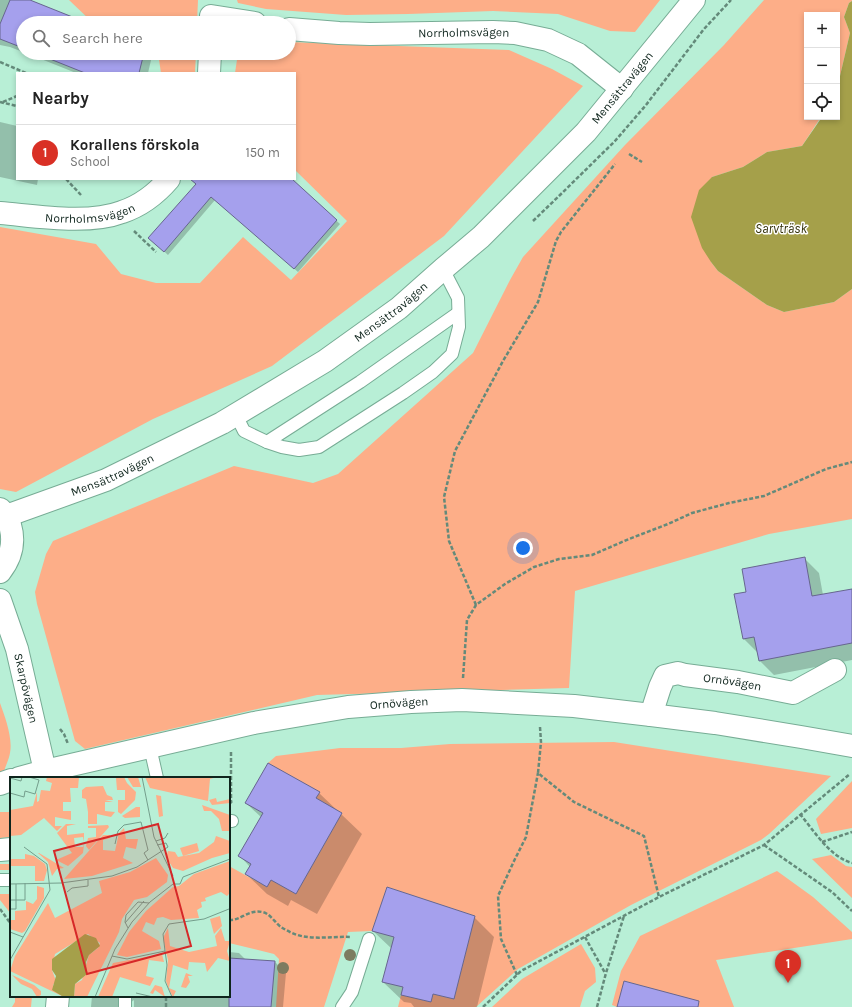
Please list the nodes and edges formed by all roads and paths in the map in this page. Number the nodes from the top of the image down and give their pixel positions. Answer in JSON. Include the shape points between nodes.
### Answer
{"nodes":[{"id":1,"x":694,"y":0,"type":"edge"},
{"id":2,"x":731,"y":0,"type":"edge"},
{"id":3,"x":211,"y":13,"type":"edge"},
{"id":4,"x":224,"y":16,"type":"edge"},
{"id":5,"x":296,"y":30,"type":"edge"},
{"id":6,"x":210,"y":60,"type":"edge"},
{"id":7,"x":0,"y":62,"type":"edge"},
{"id":8,"x":24,"y":72,"type":"edge"},
{"id":9,"x":209,"y":72,"type":"edge"},
{"id":10,"x":622,"y":89,"type":"junction"},
{"id":11,"x":16,"y":96,"type":"edge"},
{"id":12,"x":1,"y":102,"type":"edge"},
{"id":13,"x":16,"y":106,"type":"edge"},
{"id":14,"x":615,"y":141,"type":"dead end"},
{"id":15,"x":629,"y":154,"type":"dead end"},
{"id":16,"x":642,"y":162,"type":"dead end"},
{"id":17,"x":615,"y":164,"type":"dead end"},
{"id":18,"x":168,"y":180,"type":"edge"},
{"id":19,"x":0,"y":213,"type":"edge"},
{"id":20,"x":134,"y":230,"type":"dead end"},
{"id":21,"x":156,"y":252,"type":"dead end"},
{"id":22,"x":443,"y":269,"type":"junction"},
{"id":23,"x":458,"y":313,"type":"junction"},
{"id":24,"x":236,"y":415,"type":"junction"},
{"id":25,"x":267,"y":442,"type":"junction"},
{"id":26,"x":852,"y":462,"type":"edge"},
{"id":27,"x":3,"y":512,"type":"edge"},
{"id":28,"x":0,"y":572,"type":"edge"},
{"id":29,"x":0,"y":600,"type":"edge"},
{"id":30,"x":476,"y":605,"type":"junction"},
{"id":31,"x":835,"y":670,"type":"dead end"},
{"id":32,"x":464,"y":678,"type":"dead end"},
{"id":33,"x":651,"y":715,"type":"junction"},
{"id":34,"x":540,"y":727,"type":"dead end"},
{"id":35,"x":852,"y":746,"type":"edge"},
{"id":36,"x":150,"y":747,"type":"junction"},
{"id":37,"x":231,"y":752,"type":"dead end"},
{"id":38,"x":46,"y":774,"type":"edge"},
{"id":39,"x":538,"y":774,"type":"junction"},
{"id":40,"x":850,"y":774,"type":"dead end"},
{"id":41,"x":26,"y":777,"type":"edge"},
{"id":42,"x":157,"y":777,"type":"edge"},
{"id":43,"x":10,"y":780,"type":"edge"},
{"id":44,"x":0,"y":784,"type":"edge"},
{"id":45,"x":231,"y":802,"type":"dead end"},
{"id":46,"x":800,"y":814,"type":"junction"},
{"id":47,"x":852,"y":832,"type":"edge"},
{"id":48,"x":822,"y":842,"type":"junction"},
{"id":49,"x":764,"y":844,"type":"junction"},
{"id":50,"x":10,"y":849,"type":"edge"},
{"id":51,"x":0,"y":850,"type":"edge"},
{"id":52,"x":852,"y":863,"type":"edge"},
{"id":53,"x":659,"y":897,"type":"junction"},
{"id":54,"x":0,"y":909,"type":"edge"},
{"id":55,"x":852,"y":911,"type":"edge"},
{"id":56,"x":625,"y":915,"type":"junction"},
{"id":57,"x":230,"y":920,"type":"edge"},
{"id":58,"x":10,"y":923,"type":"edge"},
{"id":59,"x":585,"y":937,"type":"junction"},
{"id":60,"x":369,"y":938,"type":"joint"},
{"id":61,"x":606,"y":973,"type":"junction"},
{"id":62,"x":517,"y":975,"type":"junction"},
{"id":63,"x":58,"y":997,"type":"edge"},
{"id":64,"x":57,"y":1007,"type":"edge"},
{"id":65,"x":342,"y":1007,"type":"edge"},
{"id":66,"x":483,"y":1007,"type":"edge"},
{"id":67,"x":596,"y":1007,"type":"edge"}],
"edges":[{"from":1,"to":10,"type":"street","name":"Mensättravägen"},
{"from":2,"to":14,"type":"path","via":[[704,29]]},
{"from":3,"to":4,"type":"street"},
{"from":5,"to":10,"type":"street","name":"Norrholmsvägen","via":[[370,34],[515,33],[548,40],[578,54]]},
{"from":6,"to":9,"type":"street"},
{"from":7,"to":8,"type":"path"},
{"from":10,"to":22,"type":"street","name":"Mensättravägen","via":[[586,132],[481,237]]},
{"from":11,"to":12,"type":"path"},
{"from":12,"to":13,"type":"path"},
{"from":15,"to":16,"type":"path"},
{"from":17,"to":30,"type":"path","via":[[556,242],[538,302],[455,451],[444,497],[449,541]]},
{"from":18,"to":19,"type":"street","name":"Norrholmsvägen","via":[[142,202],[108,216],[77,219]]},
{"from":20,"to":21,"type":"path"},
{"from":22,"to":23,"type":"lane","via":[[458,298]]},
{"from":22,"to":24,"type":"street","name":"Mensättravägen","via":[[399,308],[331,357]]},
{"from":23,"to":25,"type":"lane","via":[[360,382]]},
{"from":23,"to":25,"type":"lane","via":[[459,327],[452,354],[433,372],[403,393],[319,447],[299,450]]},
{"from":24,"to":25,"type":"lane","via":[[244,431]]},
{"from":24,"to":27,"type":"street","name":"Mensättravägen","via":[[106,480]]},
{"from":26,"to":30,"type":"path","via":[[826,469],[764,496],[692,513],[592,555],[559,559],[534,567]]},
{"from":27,"to":28,"type":"street","via":[[12,532],[12,549],[8,561]]},
{"from":29,"to":38,"type":"street","name":"Skarpövägen","via":[[17,649]]},
{"from":30,"to":32,"type":"path","via":[[467,620]]},
{"from":31,"to":33,"type":"street","name":"Ornövägen","via":[[793,693],[678,673],[665,676]]},
{"from":33,"to":35,"type":"street","name":"Ornövägen"},
{"from":33,"to":36,"type":"street","name":"Ornövägen","via":[[574,706],[462,700],[403,703],[348,707],[262,722]]},
{"from":34,"to":39,"type":"path"},
{"from":36,"to":38,"type":"street","name":"Ornövägen"},
{"from":36,"to":42,"type":"lane"},
{"from":37,"to":45,"type":"path"},
{"from":38,"to":41,"type":"street","name":"Ornövägen"},
{"from":39,"to":53,"type":"path","via":[[574,802],[644,836]]},
{"from":39,"to":62,"type":"path","via":[[526,837],[498,896],[501,939]]},
{"from":40,"to":46,"type":"path"},
{"from":43,"to":44,"type":"street"},
{"from":46,"to":48,"type":"path"},
{"from":46,"to":49,"type":"path"},
{"from":47,"to":48,"type":"path"},
{"from":48,"to":52,"type":"path","via":[[836,855]]},
{"from":49,"to":53,"type":"path"},
{"from":49,"to":55,"type":"path","via":[[832,892]]},
{"from":50,"to":51,"type":"street"},
{"from":53,"to":56,"type":"path"},
{"from":54,"to":58,"type":"path"},
{"from":56,"to":59,"type":"path"},
{"from":56,"to":61,"type":"path"},
{"from":57,"to":60,"type":"path","via":[[252,912],[262,912],[281,927],[310,938]]},
{"from":59,"to":61,"type":"path"},
{"from":59,"to":62,"type":"path"},
{"from":60,"to":65,"type":"lane","via":[[352,992]]},
{"from":61,"to":67,"type":"path"},
{"from":62,"to":66,"type":"path"},
{"from":63,"to":64,"type":"street"}]}
